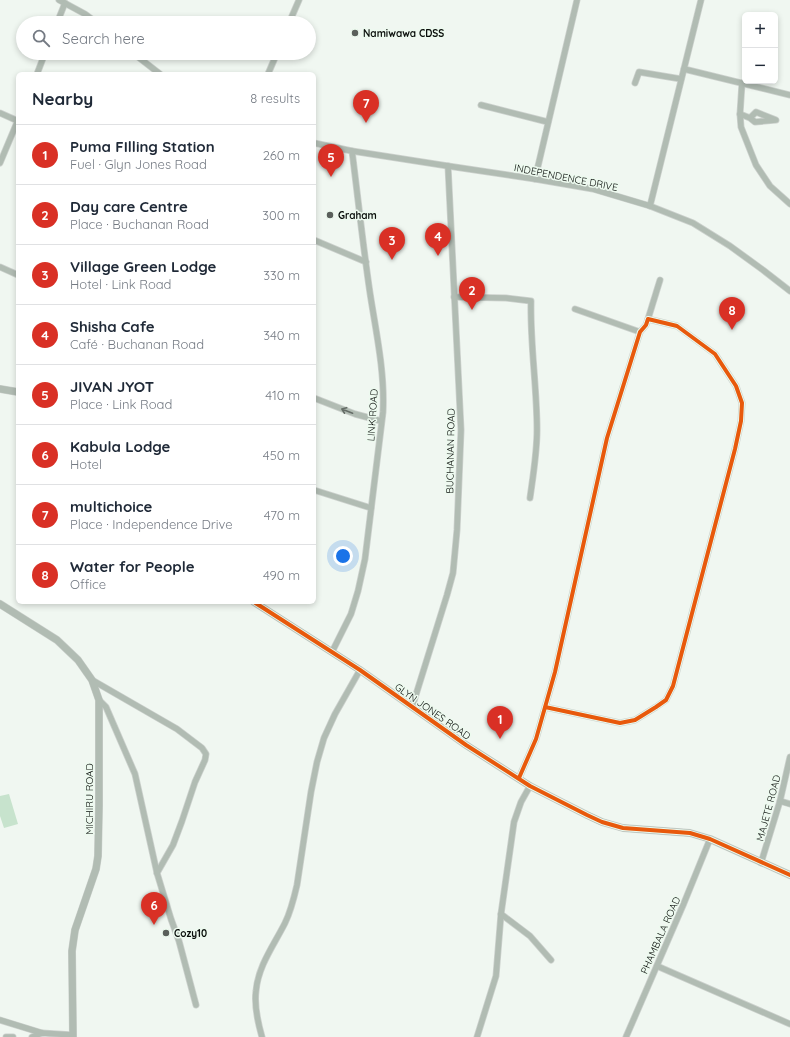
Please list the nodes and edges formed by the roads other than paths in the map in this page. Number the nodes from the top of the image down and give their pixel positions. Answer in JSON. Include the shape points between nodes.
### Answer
{"nodes":[{"id":1,"x":59,"y":0,"type":"edge"},
{"id":2,"x":299,"y":0,"type":"edge"},
{"id":3,"x":576,"y":0,"type":"edge"},
{"id":4,"x":701,"y":0,"type":"edge"},
{"id":5,"x":65,"y":3,"type":"junction"},
{"id":6,"x":60,"y":16,"type":"edge"},
{"id":7,"x":88,"y":16,"type":"edge"},
{"id":8,"x":292,"y":16,"type":"edge"},
{"id":9,"x":42,"y":60,"type":"edge"},
{"id":10,"x":142,"y":60,"type":"edge"},
{"id":11,"x":274,"y":60,"type":"edge"},
{"id":12,"x":684,"y":68,"type":"junction"},
{"id":13,"x":38,"y":72,"type":"edge"},
{"id":14,"x":157,"y":72,"type":"edge"},
{"id":15,"x":269,"y":72,"type":"edge"},
{"id":16,"x":681,"y":79,"type":"junction"},
{"id":17,"x":635,"y":83,"type":"dead end"},
{"id":18,"x":742,"y":83,"type":"joint"},
{"id":19,"x":746,"y":84,"type":"edge"},
{"id":20,"x":790,"y":96,"type":"edge"},
{"id":21,"x":481,"y":105,"type":"dead end"},
{"id":22,"x":0,"y":113,"type":"edge"},
{"id":23,"x":740,"y":114,"type":"junction"},
{"id":24,"x":750,"y":118,"type":"dead end"},
{"id":25,"x":16,"y":119,"type":"edge"},
{"id":26,"x":548,"y":122,"type":"junction"},
{"id":27,"x":16,"y":125,"type":"edge"},
{"id":28,"x":316,"y":145,"type":"edge"},
{"id":29,"x":352,"y":150,"type":"junction"},
{"id":30,"x":0,"y":163,"type":"edge"},
{"id":31,"x":448,"y":166,"type":"junction"},
{"id":32,"x":535,"y":179,"type":"junction"},
{"id":33,"x":790,"y":204,"type":"edge"},
{"id":34,"x":650,"y":206,"type":"junction"},
{"id":35,"x":316,"y":241,"type":"edge"},
{"id":36,"x":366,"y":262,"type":"junction"},
{"id":37,"x":0,"y":267,"type":"edge"},
{"id":38,"x":16,"y":274,"type":"edge"},
{"id":39,"x":660,"y":280,"type":"dead end"},
{"id":40,"x":790,"y":291,"type":"edge"},
{"id":41,"x":454,"y":296,"type":"junction"},
{"id":42,"x":575,"y":309,"type":"dead end"},
{"id":43,"x":648,"y":319,"type":"junction"},
{"id":44,"x":640,"y":332,"type":"junction"},
{"id":45,"x":0,"y":389,"type":"edge"},
{"id":46,"x":16,"y":392,"type":"edge"},
{"id":47,"x":316,"y":399,"type":"edge"},
{"id":48,"x":381,"y":421,"type":"junction"},
{"id":49,"x":316,"y":491,"type":"edge"},
{"id":50,"x":530,"y":498,"type":"dead end"},
{"id":51,"x":371,"y":508,"type":"junction"},
{"id":52,"x":0,"y":604,"type":"edge"},
{"id":53,"x":257,"y":604,"type":"edge"},
{"id":54,"x":332,"y":652,"type":"junction"},
{"id":55,"x":360,"y":670,"type":"junction"},
{"id":56,"x":92,"y":680,"type":"junction"},
{"id":57,"x":99,"y":700,"type":"junction"},
{"id":58,"x":411,"y":706,"type":"junction"},
{"id":59,"x":545,"y":707,"type":"junction"},
{"id":60,"x":790,"y":757,"type":"edge"},
{"id":61,"x":519,"y":778,"type":"junction"},
{"id":62,"x":530,"y":786,"type":"junction"},
{"id":63,"x":780,"y":801,"type":"junction"},
{"id":64,"x":790,"y":804,"type":"edge"},
{"id":65,"x":710,"y":839,"type":"junction"},
{"id":66,"x":761,"y":863,"type":"junction"},
{"id":67,"x":157,"y":873,"type":"junction"},
{"id":68,"x":790,"y":875,"type":"edge"},
{"id":69,"x":500,"y":914,"type":"junction"},
{"id":70,"x":551,"y":960,"type":"dead end"},
{"id":71,"x":656,"y":966,"type":"junction"},
{"id":72,"x":196,"y":1005,"type":"dead end"},
{"id":73,"x":0,"y":1020,"type":"edge"},
{"id":74,"x":790,"y":1024,"type":"edge"},
{"id":75,"x":42,"y":1033,"type":"junction"},
{"id":76,"x":73,"y":1036,"type":"edge"},
{"id":77,"x":6,"y":1037,"type":"edge"},
{"id":78,"x":13,"y":1037,"type":"edge"},
{"id":79,"x":32,"y":1037,"type":"edge"},
{"id":80,"x":262,"y":1037,"type":"edge"},
{"id":81,"x":477,"y":1037,"type":"edge"},
{"id":82,"x":626,"y":1037,"type":"edge"}],
"edges":[{"from":1,"to":5,"type":"street"},
{"from":2,"to":8,"type":"street"},
{"from":3,"to":26,"type":"street"},
{"from":4,"to":12,"type":"street"},
{"from":5,"to":6,"type":"street"},
{"from":5,"to":7,"type":"street"},
{"from":9,"to":13,"type":"street"},
{"from":10,"to":14,"type":"street"},
{"from":11,"to":15,"type":"street"},
{"from":12,"to":16,"type":"street"},
{"from":12,"to":18,"type":"street"},
{"from":16,"to":17,"type":"street","via":[[639,72]]},
{"from":16,"to":34,"type":"street"},
{"from":18,"to":23,"type":"street"},
{"from":19,"to":20,"type":"street"},
{"from":21,"to":26,"type":"street"},
{"from":22,"to":25,"type":"street"},
{"from":23,"to":24,"type":"street"},
{"from":23,"to":33,"type":"street","via":[[741,127],[756,165],[770,186]]},
{"from":26,"to":32,"type":"street"},
{"from":27,"to":30,"type":"street"},
{"from":28,"to":29,"type":"street","name":"INDEPENDENCE DRIVE"},
{"from":29,"to":31,"type":"street","name":"INDEPENDENCE DRIVE"},
{"from":29,"to":36,"type":"street","name":"LINK ROAD"},
{"from":31,"to":32,"type":"street","name":"INDEPENDENCE DRIVE"},
{"from":31,"to":41,"type":"street","name":"BUCHANAN ROAD"},
{"from":32,"to":34,"type":"street","name":"INDEPENDENCE DRIVE","via":[[593,190]]},
{"from":34,"to":40,"type":"street","name":"INDEPENDENCE DRIVE","via":[[693,223],[730,246]]},
{"from":35,"to":36,"type":"street"},
{"from":36,"to":48,"type":"street","name":"LINK ROAD","via":[[382,369],[384,396]]},
{"from":37,"to":38,"type":"street"},
{"from":39,"to":43,"type":"street"},
{"from":41,"to":50,"type":"street","via":[[531,301],[530,323],[537,432]]},
{"from":41,"to":58,"type":"street","name":"BUCHANAN ROAD","via":[[461,430],[453,573],[427,662]]},
{"from":42,"to":44,"type":"street"},
{"from":43,"to":44,"type":"street"},
{"from":43,"to":59,"type":"street","via":[[677,326],[715,354],[736,386],[742,403],[735,449],[673,686],[666,700],[656,707],[635,720],[620,723]]},
{"from":44,"to":59,"type":"street","via":[[607,438]]},
{"from":45,"to":46,"type":"street"},
{"from":48,"to":47,"type":"street","one_way":true},
{"from":48,"to":51,"type":"street","name":"LINK ROAD"},
{"from":49,"to":51,"type":"street"},
{"from":51,"to":54,"type":"street","name":"LINK ROAD","via":[[358,590],[351,614]]},
{"from":52,"to":56,"type":"street","name":"MICHIRU ROAD","via":[[57,640],[78,660]]},
{"from":53,"to":54,"type":"street","name":"GLYN JONES ROAD"},
{"from":54,"to":55,"type":"street","name":"GLYN JONES ROAD"},
{"from":55,"to":58,"type":"street","name":"GLYN JONES ROAD"},
{"from":55,"to":80,"type":"street","via":[[324,738],[311,792],[294,898],[258,980],[256,1001]]},
{"from":56,"to":57,"type":"street","name":"MICHIRU ROAD"},
{"from":56,"to":67,"type":"street","via":[[177,729],[206,754],[173,844]]},
{"from":57,"to":67,"type":"street","via":[[106,707],[135,774]]},
{"from":57,"to":76,"type":"street","name":"MICHIRU ROAD","via":[[98,856],[73,938]]},
{"from":58,"to":61,"type":"street","name":"GLYN JONES ROAD"},
{"from":59,"to":61,"type":"street","via":[[536,739]]},
{"from":60,"to":63,"type":"street","name":"MAJETE ROAD"},
{"from":61,"to":62,"type":"street","name":"GLYN JONES ROAD"},
{"from":62,"to":65,"type":"street","name":"GLYN JONES ROAD","via":[[602,822],[623,828],[690,833]]},
{"from":62,"to":69,"type":"street","via":[[514,822]]},
{"from":63,"to":64,"type":"street"},
{"from":63,"to":66,"type":"street","name":"MAJETE ROAD"},
{"from":65,"to":66,"type":"street","name":"GLYN JONES ROAD"},
{"from":65,"to":71,"type":"street","name":"PHAMBALA ROAD"},
{"from":66,"to":68,"type":"street","name":"GLYN JONES ROAD"},
{"from":67,"to":72,"type":"street"},
{"from":69,"to":70,"type":"street","via":[[530,936]]},
{"from":69,"to":81,"type":"street","via":[[496,976]]},
{"from":71,"to":74,"type":"street"},
{"from":71,"to":82,"type":"street","name":"PHAMBALA ROAD"},
{"from":73,"to":75,"type":"street"},
{"from":75,"to":76,"type":"street"},
{"from":75,"to":79,"type":"street"},
{"from":77,"to":78,"type":"street"}]}
